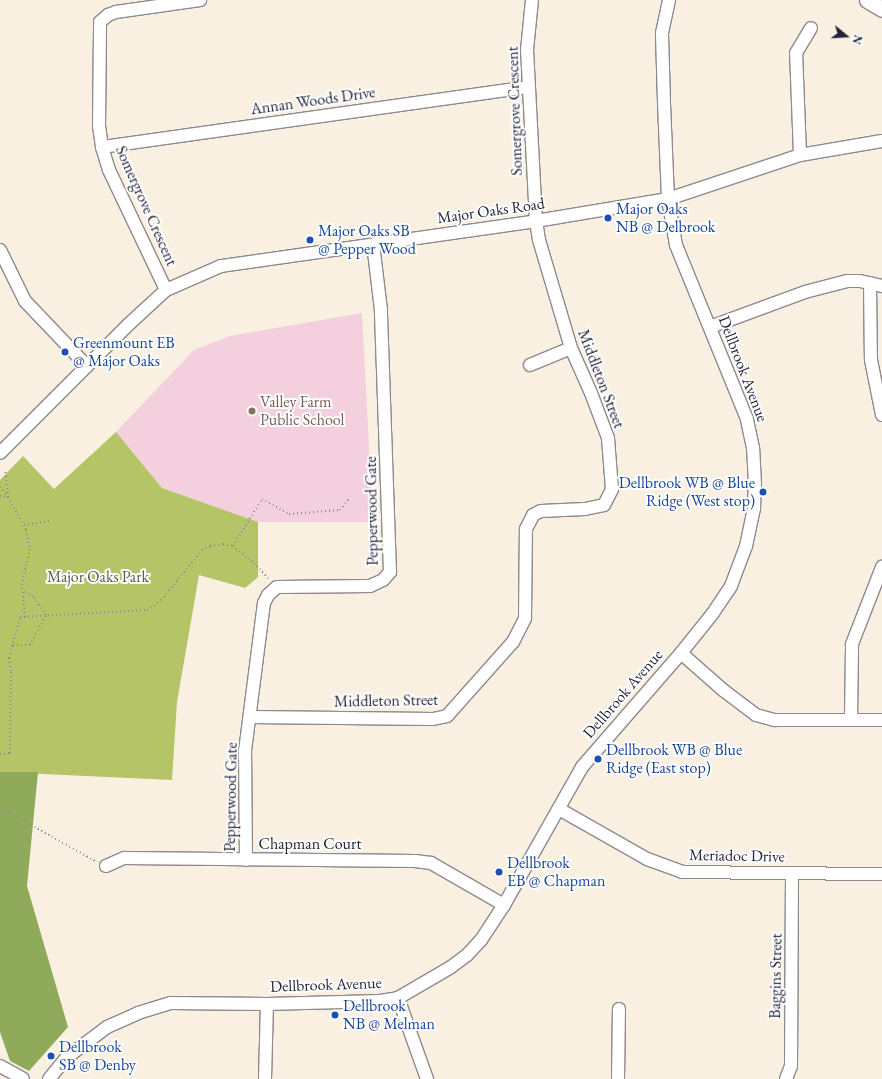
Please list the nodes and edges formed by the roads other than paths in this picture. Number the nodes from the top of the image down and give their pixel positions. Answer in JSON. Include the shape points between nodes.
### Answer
{"nodes":[{"id":1,"x":200,"y":0,"type":"edge"},
{"id":2,"x":532,"y":0,"type":"edge"},
{"id":3,"x":669,"y":0,"type":"edge"},
{"id":4,"x":867,"y":0,"type":"edge"},
{"id":5,"x":882,"y":9,"type":"edge"},
{"id":6,"x":811,"y":28,"type":"dead end"},
{"id":7,"x":529,"y":87,"type":"junction"},
{"id":8,"x":882,"y":141,"type":"edge"},
{"id":9,"x":102,"y":147,"type":"junction"},
{"id":10,"x":800,"y":155,"type":"junction"},
{"id":11,"x":668,"y":199,"type":"junction"},
{"id":12,"x":536,"y":221,"type":"junction"},
{"id":13,"x":373,"y":244,"type":"junction"},
{"id":14,"x":0,"y":250,"type":"edge"},
{"id":15,"x":876,"y":285,"type":"edge"},
{"id":16,"x":166,"y":290,"type":"junction"},
{"id":17,"x":710,"y":327,"type":"junction"},
{"id":18,"x":571,"y":348,"type":"junction"},
{"id":19,"x":530,"y":365,"type":"dead end"},
{"id":20,"x":87,"y":366,"type":"junction"},
{"id":21,"x":882,"y":415,"type":"edge"},
{"id":22,"x":0,"y":453,"type":"edge"},
{"id":23,"x":882,"y":568,"type":"edge"},
{"id":24,"x":681,"y":653,"type":"junction"},
{"id":25,"x":250,"y":717,"type":"junction"},
{"id":26,"x":851,"y":720,"type":"junction"},
{"id":27,"x":882,"y":720,"type":"edge"},
{"id":28,"x":559,"y":809,"type":"junction"},
{"id":29,"x":246,"y":860,"type":"junction"},
{"id":30,"x":106,"y":866,"type":"road end"},
{"id":31,"x":792,"y":873,"type":"junction"},
{"id":32,"x":882,"y":874,"type":"edge"},
{"id":33,"x":504,"y":906,"type":"junction"},
{"id":34,"x":398,"y":998,"type":"junction"},
{"id":35,"x":267,"y":1004,"type":"junction"},
{"id":36,"x":619,"y":1009,"type":"dead end"},
{"id":37,"x":0,"y":1066,"type":"edge"},
{"id":38,"x":23,"y":1079,"type":"edge"},
{"id":39,"x":49,"y":1079,"type":"edge"},
{"id":40,"x":265,"y":1079,"type":"edge"},
{"id":41,"x":427,"y":1079,"type":"edge"},
{"id":42,"x":618,"y":1079,"type":"edge"},
{"id":43,"x":786,"y":1079,"type":"edge"}],
"edges":[{"from":1,"to":9,"type":"street","name":"Somergrove Crescent","via":[[116,12],[100,22],[99,126]]},
{"from":2,"to":7,"type":"street","name":"Somergrove Crescent","via":[[527,50]]},
{"from":3,"to":11,"type":"street","name":"Dellbrook Avenue","via":[[662,33]]},
{"from":4,"to":5,"type":"street"},
{"from":6,"to":10,"type":"street","via":[[796,53]]},
{"from":7,"to":9,"type":"street","name":"Annan Woods Drive"},
{"from":7,"to":12,"type":"street","name":"Somergrove Crescent"},
{"from":8,"to":10,"type":"street","name":"Major Oaks Road"},
{"from":9,"to":16,"type":"street","name":"Somergrove Crescent","via":[[109,170]]},
{"from":10,"to":11,"type":"street","name":"Major Oaks Road"},
{"from":11,"to":12,"type":"street","name":"Major Oaks Road"},
{"from":11,"to":17,"type":"street","name":"Dellbrook Avenue","via":[[676,245]]},
{"from":12,"to":13,"type":"street","name":"Major Oaks Road"},
{"from":12,"to":18,"type":"street","name":"Middleton Street","via":[[554,298]]},
{"from":13,"to":16,"type":"street","name":"Major Oaks Road","via":[[222,266]]},
{"from":13,"to":25,"type":"street","name":"Pepperwood Gate","via":[[381,310],[390,572],[383,580],[370,586],[277,587],[268,595],[264,603]]},
{"from":14,"to":20,"type":"street","via":[[25,301]]},
{"from":15,"to":17,"type":"street","via":[[847,281],[812,290]]},
{"from":15,"to":21,"type":"street","via":[[870,360]]},
{"from":16,"to":20,"type":"street","name":"Major Oaks Road"},
{"from":17,"to":24,"type":"street","name":"Dellbrook Avenue","via":[[747,419],[753,453],[754,509],[746,546],[731,586]]},
{"from":18,"to":19,"type":"street"},
{"from":18,"to":25,"type":"street","name":"Middleton Street","via":[[608,438],[612,489],[604,505],[585,509],[541,511],[533,515],[526,529],[525,618],[513,642],[447,716],[433,719]]},
{"from":20,"to":22,"type":"street","name":"Major Oaks Road"},
{"from":23,"to":26,"type":"street","via":[[852,644]]},
{"from":24,"to":26,"type":"street","via":[[756,715],[775,720]]},
{"from":24,"to":28,"type":"street","name":"Dellbrook Avenue","via":[[582,767]]},
{"from":25,"to":29,"type":"street","name":"Pepperwood Gate","via":[[246,751]]},
{"from":26,"to":27,"type":"street"},
{"from":28,"to":31,"type":"street","name":"Meriadoc Drive","via":[[647,859],[682,872]]},
{"from":28,"to":33,"type":"street","name":"Dellbrook Avenue"},
{"from":29,"to":30,"type":"street","name":"Chapman Court","via":[[124,858]]},
{"from":29,"to":33,"type":"street","name":"Chapman Court","via":[[432,863]]},
{"from":31,"to":32,"type":"street","name":"Meriadoc Drive"},
{"from":31,"to":43,"type":"street","name":"Baggins Street","via":[[791,1066]]},
{"from":33,"to":34,"type":"street","name":"Dellbrook Avenue","via":[[481,940],[467,955]]},
{"from":34,"to":35,"type":"street","name":"Dellbrook Avenue","via":[[374,1002]]},
{"from":34,"to":41,"type":"street"},
{"from":35,"to":39,"type":"street","name":"Dellbrook Avenue","via":[[171,1003],[138,1013],[107,1027],[66,1058]]},
{"from":35,"to":40,"type":"street"},
{"from":36,"to":42,"type":"street"},
{"from":37,"to":38,"type":"street"}]}
